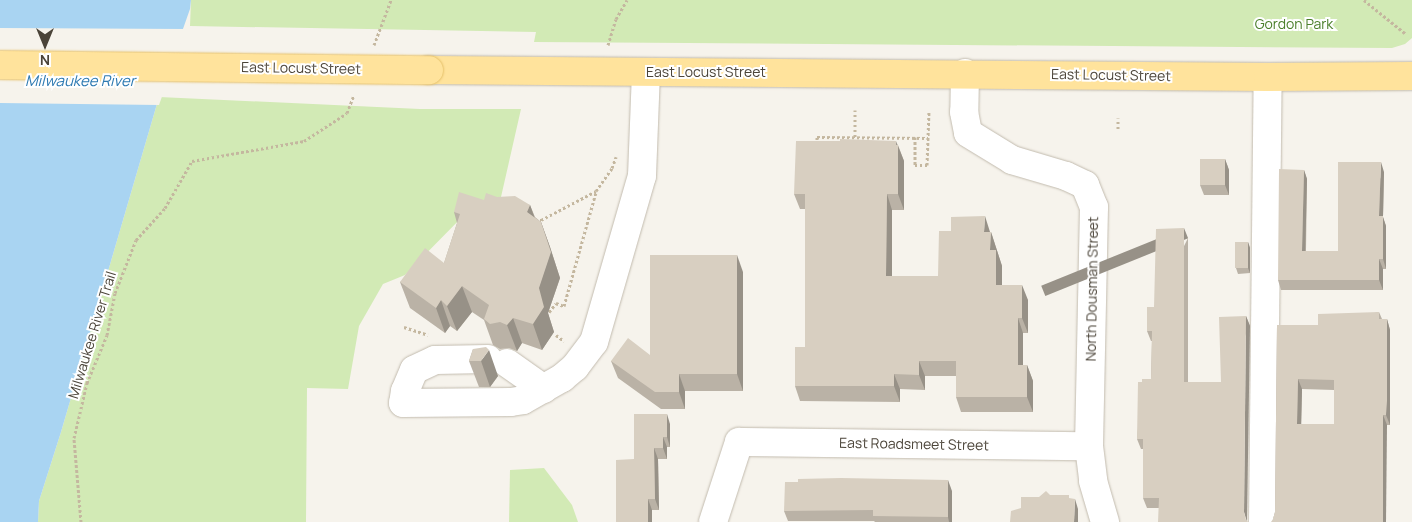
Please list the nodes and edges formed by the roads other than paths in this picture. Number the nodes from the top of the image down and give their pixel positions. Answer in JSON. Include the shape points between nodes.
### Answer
{"nodes":[{"id":1,"x":0,"y":65,"type":"edge"},
{"id":2,"x":646,"y":72,"type":"junction"},
{"id":3,"x":965,"y":73,"type":"junction"},
{"id":4,"x":1412,"y":76,"type":"edge"},
{"id":5,"x":1268,"y":77,"type":"junction"},
{"id":6,"x":544,"y":389,"type":"junction"},
{"id":7,"x":1090,"y":446,"type":"junction"},
{"id":8,"x":713,"y":522,"type":"edge"},
{"id":9,"x":1104,"y":522,"type":"edge"},
{"id":10,"x":1264,"y":522,"type":"edge"}],
"edges":[{"from":1,"to":2,"type":"main road","name":"East Locust Street","bridge":true},
{"from":2,"to":3,"type":"main road","name":"East Locust Street"},
{"from":2,"to":6,"type":"street","via":[[642,176],[594,342],[575,367]]},
{"from":3,"to":5,"type":"main road","name":"East Locust Street"},
{"from":3,"to":7,"type":"street","name":"North Dousman Street","via":[[964,112],[968,133],[1012,160],[1085,185],[1094,207]]},
{"from":4,"to":5,"type":"main road","name":"East Locust Street"},
{"from":5,"to":10,"type":"street"},
{"from":6,"to":6,"type":"street","via":[[511,402],[403,403],[414,370],[435,360],[498,361]]},
{"from":7,"to":8,"type":"street","name":"East Roadsmeet Street","via":[[739,442]]},
{"from":7,"to":9,"type":"street","name":"North Dousman Street","via":[[1093,481]]}]}
